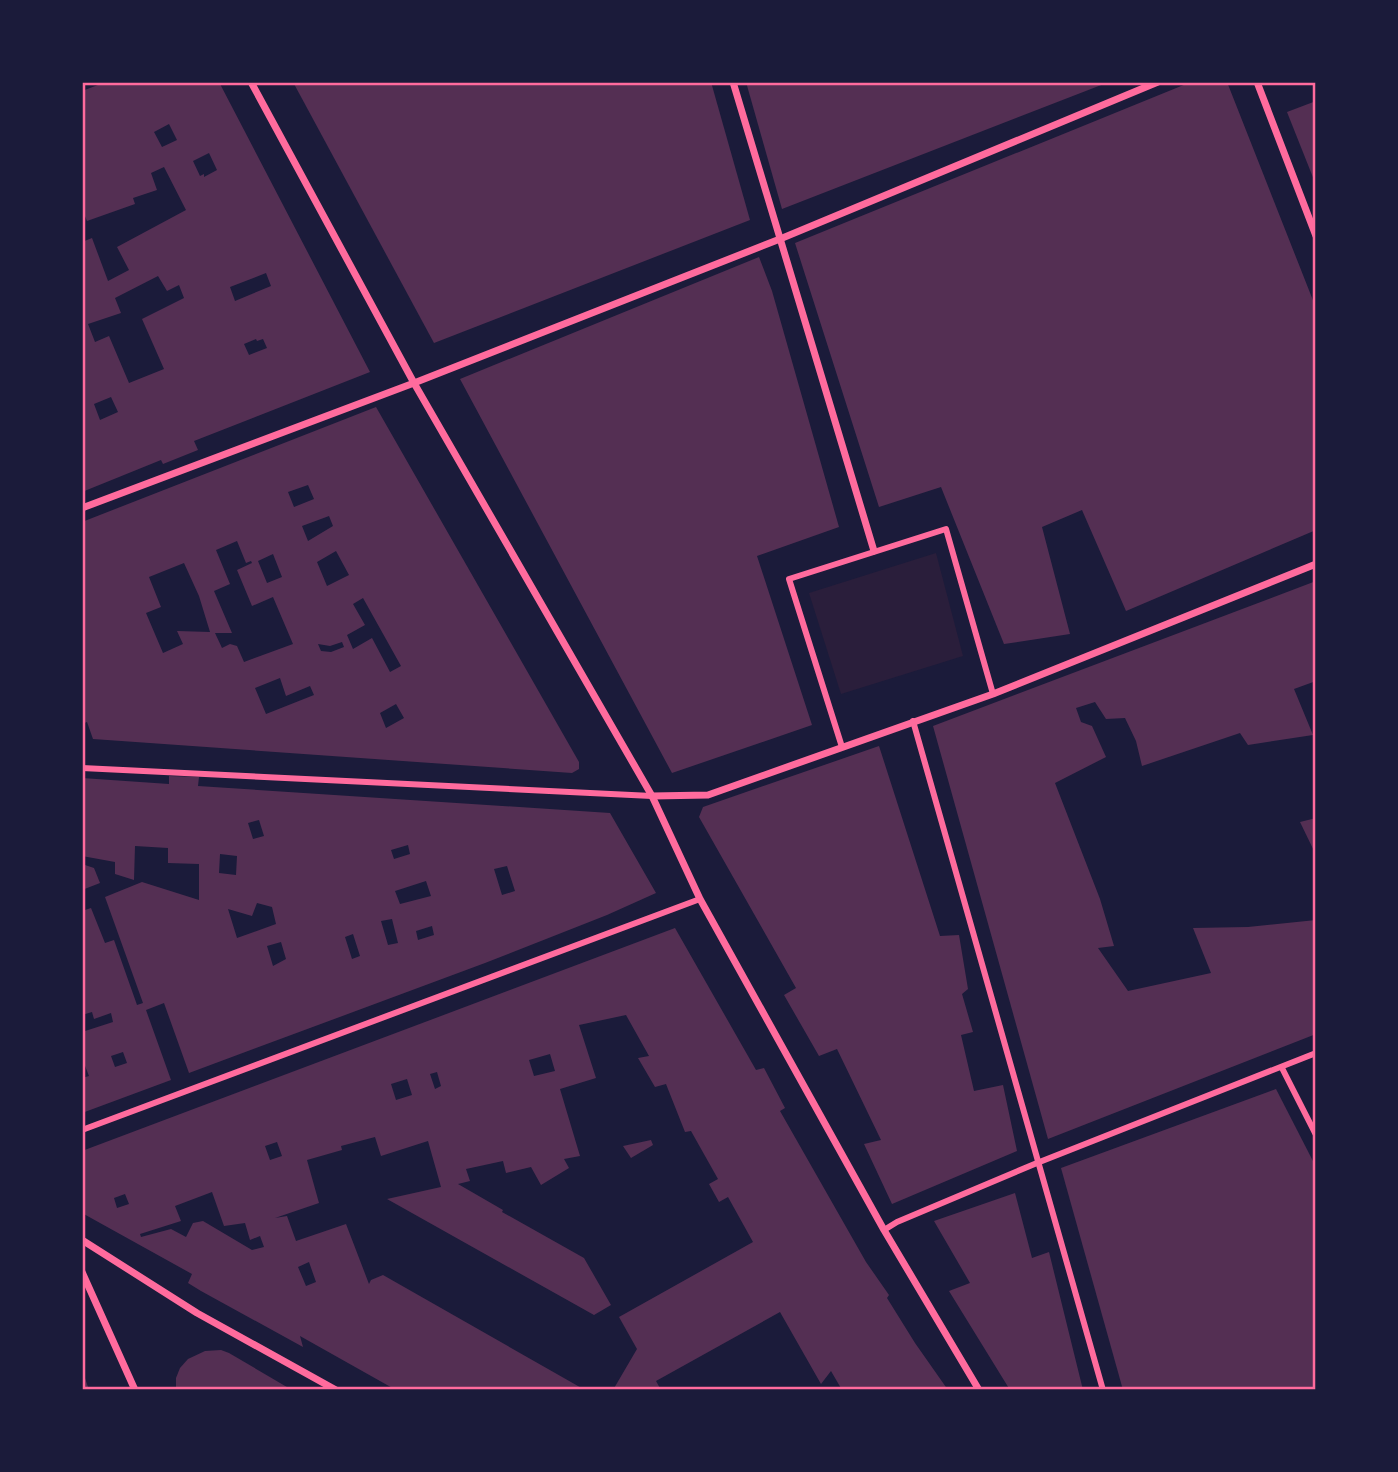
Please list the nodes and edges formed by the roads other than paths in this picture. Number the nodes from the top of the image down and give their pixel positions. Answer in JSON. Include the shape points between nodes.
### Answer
{"nodes":[{"id":1,"x":251,"y":82,"type":"edge"},
{"id":2,"x":733,"y":82,"type":"edge"},
{"id":3,"x":1158,"y":82,"type":"edge"},
{"id":4,"x":1257,"y":82,"type":"edge"},
{"id":5,"x":1316,"y":236,"type":"edge"},
{"id":6,"x":780,"y":239,"type":"junction"},
{"id":7,"x":414,"y":383,"type":"junction"},
{"id":8,"x":82,"y":508,"type":"edge"},
{"id":9,"x":874,"y":551,"type":"junction"},
{"id":10,"x":1316,"y":564,"type":"edge"},
{"id":11,"x":993,"y":694,"type":"junction"},
{"id":12,"x":913,"y":721,"type":"junction"},
{"id":13,"x":842,"y":747,"type":"junction"},
{"id":14,"x":82,"y":768,"type":"edge"},
{"id":15,"x":652,"y":796,"type":"junction"},
{"id":16,"x":700,"y":899,"type":"junction"},
{"id":17,"x":1316,"y":1053,"type":"edge"},
{"id":18,"x":1282,"y":1068,"type":"junction"},
{"id":19,"x":82,"y":1130,"type":"edge"},
{"id":20,"x":1316,"y":1135,"type":"edge"},
{"id":21,"x":1037,"y":1163,"type":"junction"},
{"id":22,"x":884,"y":1230,"type":"junction"},
{"id":23,"x":82,"y":1240,"type":"edge"},
{"id":24,"x":82,"y":1272,"type":"edge"},
{"id":25,"x":135,"y":1390,"type":"edge"},
{"id":26,"x":336,"y":1390,"type":"edge"},
{"id":27,"x":979,"y":1390,"type":"edge"},
{"id":28,"x":1103,"y":1390,"type":"edge"}],
"edges":[{"from":1,"to":7,"type":"street"},
{"from":2,"to":6,"type":"street"},
{"from":3,"to":6,"type":"street"},
{"from":4,"to":5,"type":"street"},
{"from":6,"to":7,"type":"street"},
{"from":6,"to":9,"type":"street"},
{"from":7,"to":8,"type":"street"},
{"from":7,"to":15,"type":"street"},
{"from":9,"to":11,"type":"street","via":[[946,529]]},
{"from":9,"to":13,"type":"street","via":[[789,579]]},
{"from":10,"to":11,"type":"street"},
{"from":11,"to":12,"type":"street"},
{"from":12,"to":13,"type":"street"},
{"from":12,"to":21,"type":"street"},
{"from":13,"to":15,"type":"street","via":[[708,794]]},
{"from":14,"to":15,"type":"street"},
{"from":15,"to":16,"type":"street"},
{"from":16,"to":19,"type":"street"},
{"from":16,"to":22,"type":"street"},
{"from":17,"to":18,"type":"street"},
{"from":18,"to":20,"type":"street"},
{"from":18,"to":21,"type":"street"},
{"from":21,"to":22,"type":"street"},
{"from":21,"to":28,"type":"street"},
{"from":22,"to":27,"type":"street"},
{"from":23,"to":26,"type":"street","via":[[197,1313]]},
{"from":24,"to":25,"type":"street"}]}
